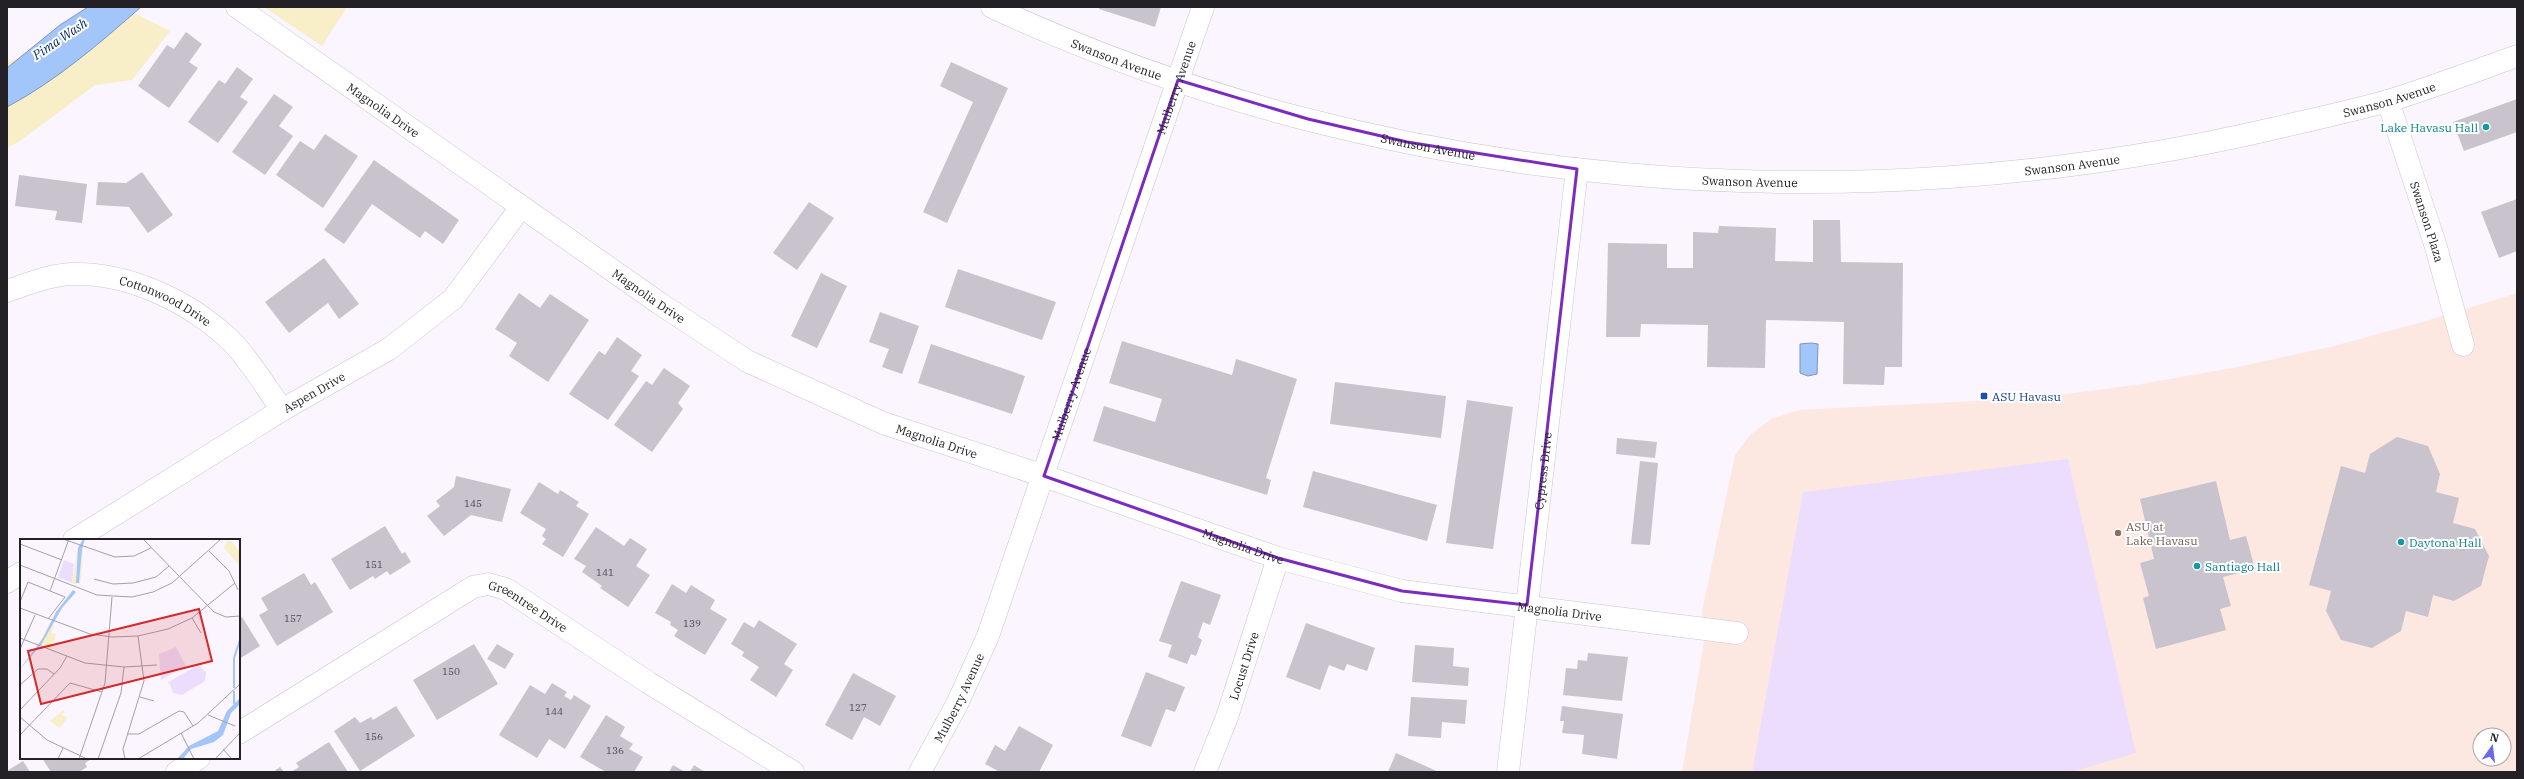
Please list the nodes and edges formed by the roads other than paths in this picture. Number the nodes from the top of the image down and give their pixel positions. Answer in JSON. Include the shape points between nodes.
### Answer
{"nodes":[{"id":1,"x":236,"y":7,"type":"edge"},
{"id":2,"x":992,"y":7,"type":"edge"},
{"id":3,"x":1203,"y":7,"type":"edge"},
{"id":4,"x":2517,"y":56,"type":"edge"},
{"id":5,"x":1178,"y":80,"type":"junction"},
{"id":6,"x":2388,"y":101,"type":"junction"},
{"id":7,"x":1577,"y":169,"type":"junction"},
{"id":8,"x":521,"y":207,"type":"junction"},
{"id":9,"x":7,"y":291,"type":"edge"},
{"id":10,"x":2463,"y":345,"type":"dead end"},
{"id":11,"x":282,"y":410,"type":"junction"},
{"id":12,"x":1044,"y":476,"type":"junction"},
{"id":13,"x":76,"y":539,"type":"edge"},
{"id":14,"x":1278,"y":558,"type":"junction"},
{"id":15,"x":20,"y":574,"type":"edge"},
{"id":16,"x":7,"y":582,"type":"edge"},
{"id":17,"x":1527,"y":605,"type":"junction"},
{"id":18,"x":1737,"y":632,"type":"dead end"},
{"id":19,"x":240,"y":732,"type":"edge"},
{"id":20,"x":197,"y":759,"type":"edge"},
{"id":21,"x":177,"y":772,"type":"edge"},
{"id":22,"x":793,"y":772,"type":"edge"},
{"id":23,"x":920,"y":772,"type":"edge"},
{"id":24,"x":1205,"y":772,"type":"edge"},
{"id":25,"x":1508,"y":772,"type":"edge"}],
"edges":[{"from":1,"to":8,"type":"street","name":"Magnolia Drive"},
{"from":2,"to":5,"type":"street","name":"Swanson Avenue","via":[[1113,57]]},
{"from":3,"to":5,"type":"street","name":"Mulberry Avenue"},
{"from":4,"to":6,"type":"street","name":"Swanson Avenue"},
{"from":5,"to":7,"type":"street","name":"Swanson Avenue","via":[[1308,119],[1407,142]]},
{"from":5,"to":12,"type":"street","name":"Mulberry Avenue"},
{"from":6,"to":7,"type":"street","name":"Swanson Avenue","via":[[2220,141],[2120,159],[2018,173],[1916,181],[1814,184],[1712,181]]},
{"from":6,"to":10,"type":"street","name":"Swanson Plaza","via":[[2436,247]]},
{"from":7,"to":17,"type":"street","name":"Cypress Drive"},
{"from":8,"to":11,"type":"street","name":"Aspen Drive","via":[[453,299],[389,349]]},
{"from":8,"to":12,"type":"street","name":"Magnolia Drive","via":[[747,361],[883,423]]},
{"from":9,"to":11,"type":"street","name":"Cottonwood Drive","via":[[44,279],[74,274],[110,278],[145,288],[197,312],[231,341]]},
{"from":11,"to":13,"type":"street","name":"Aspen Drive"},
{"from":12,"to":14,"type":"street","name":"Magnolia Drive"},
{"from":12,"to":23,"type":"street","name":"Mulberry Avenue","via":[[988,636],[957,704]]},
{"from":14,"to":17,"type":"street","name":"Magnolia Drive","via":[[1402,591]]},
{"from":14,"to":24,"type":"street","name":"Locust Drive","via":[[1227,717]]},
{"from":15,"to":16,"type":"street"},
{"from":17,"to":18,"type":"street","name":"Magnolia Drive"},
{"from":17,"to":25,"type":"street","name":"Cypress Drive"},
{"from":19,"to":22,"type":"street","name":"Greentree Drive","via":[[473,587],[488,584],[506,589],[649,683]]},
{"from":20,"to":21,"type":"street"}]}
